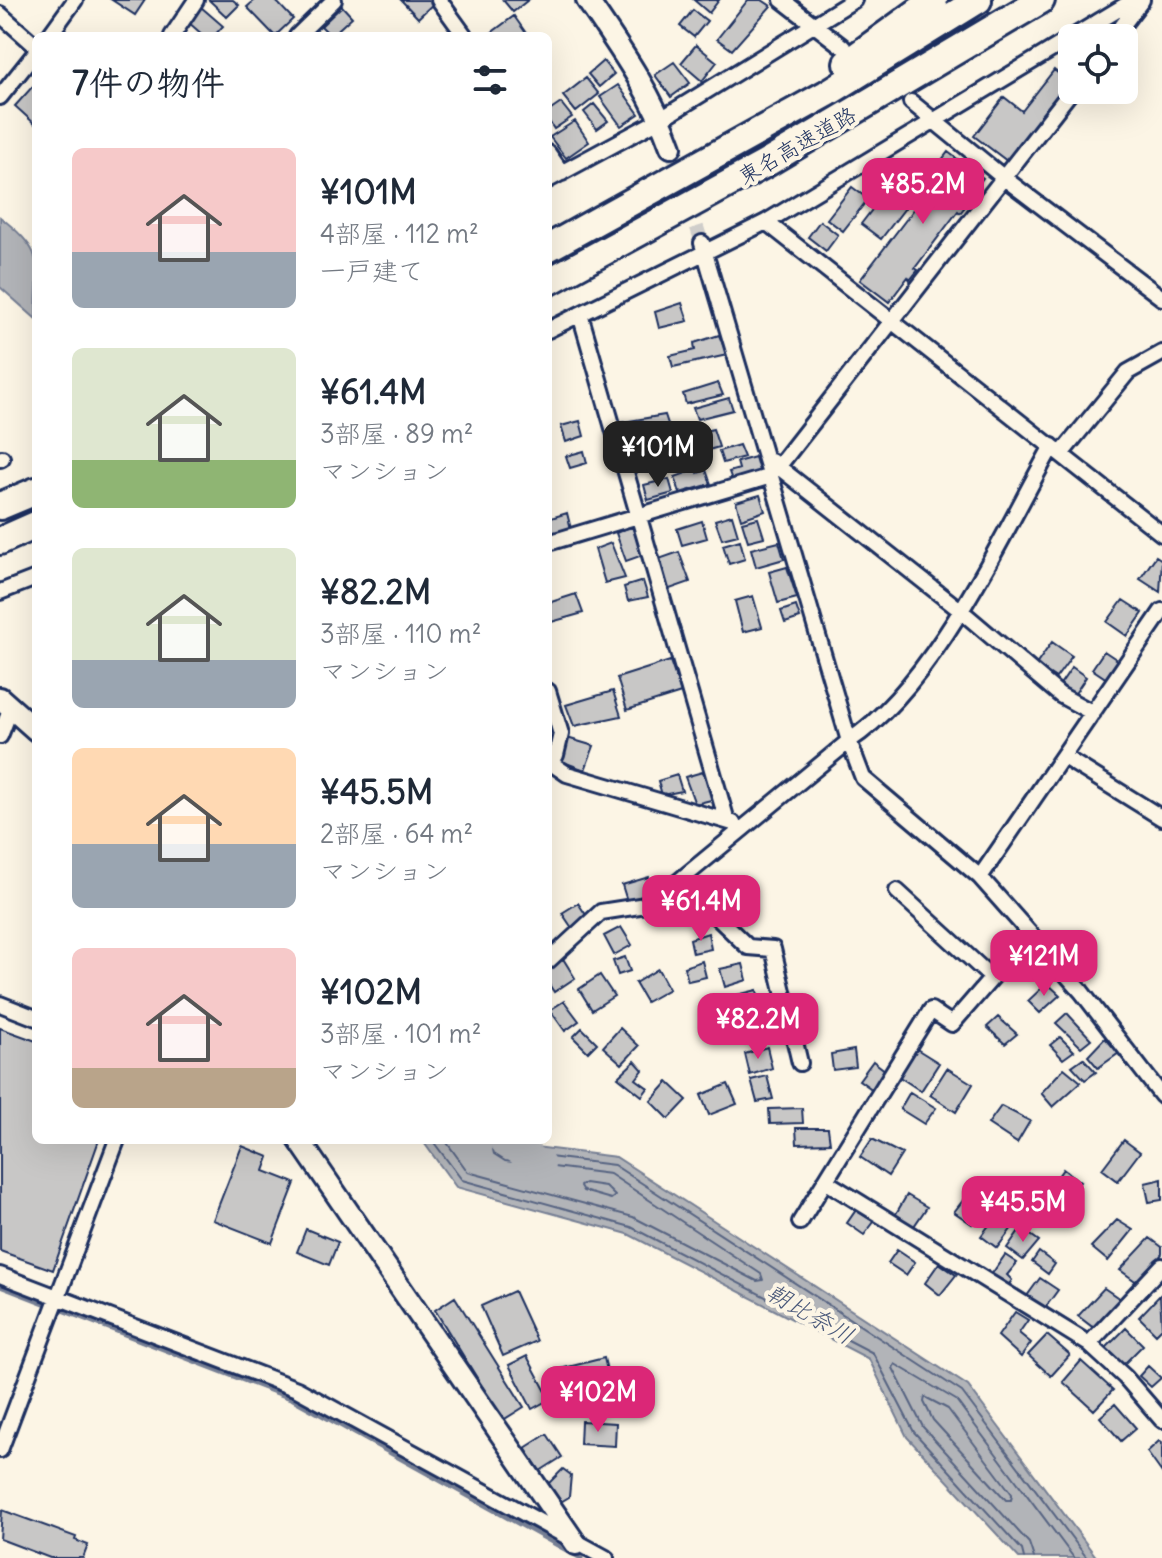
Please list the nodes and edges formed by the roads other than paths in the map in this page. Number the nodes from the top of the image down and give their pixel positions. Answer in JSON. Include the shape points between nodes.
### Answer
{"nodes":[{"id":1,"x":75,"y":0,"type":"edge"},
{"id":2,"x":196,"y":0,"type":"edge"},
{"id":3,"x":334,"y":0,"type":"edge"},
{"id":4,"x":439,"y":0,"type":"edge"},
{"id":5,"x":587,"y":0,"type":"edge"},
{"id":6,"x":782,"y":0,"type":"edge"},
{"id":7,"x":854,"y":0,"type":"edge"},
{"id":8,"x":934,"y":0,"type":"edge"},
{"id":9,"x":978,"y":0,"type":"edge"},
{"id":10,"x":1041,"y":0,"type":"edge"},
{"id":11,"x":1134,"y":0,"type":"edge"},
{"id":12,"x":1142,"y":0,"type":"edge"},
{"id":13,"x":0,"y":14,"type":"edge"},
{"id":14,"x":1124,"y":24,"type":"edge"},
{"id":15,"x":815,"y":25,"type":"junction"},
{"id":16,"x":314,"y":30,"type":"edge"},
{"id":17,"x":52,"y":32,"type":"edge"},
{"id":18,"x":175,"y":32,"type":"edge"},
{"id":19,"x":462,"y":32,"type":"edge"},
{"id":20,"x":32,"y":42,"type":"edge"},
{"id":21,"x":843,"y":47,"type":"dead end"},
{"id":22,"x":32,"y":57,"type":"edge"},
{"id":23,"x":0,"y":97,"type":"edge"},
{"id":24,"x":911,"y":102,"type":"dead end"},
{"id":25,"x":1061,"y":104,"type":"edge"},
{"id":26,"x":661,"y":119,"type":"junction"},
{"id":27,"x":933,"y":120,"type":"junction"},
{"id":28,"x":671,"y":147,"type":"tunnel mouth"},
{"id":29,"x":728,"y":150,"type":"junction"},
{"id":30,"x":552,"y":159,"type":"edge"},
{"id":31,"x":562,"y":173,"type":"junction"},
{"id":32,"x":552,"y":178,"type":"edge"},
{"id":33,"x":1004,"y":178,"type":"junction"},
{"id":34,"x":766,"y":222,"type":"junction"},
{"id":35,"x":552,"y":246,"type":"edge"},
{"id":36,"x":704,"y":247,"type":"junction"},
{"id":37,"x":552,"y":280,"type":"edge"},
{"id":38,"x":1162,"y":298,"type":"edge"},
{"id":39,"x":580,"y":314,"type":"junction"},
{"id":40,"x":894,"y":321,"type":"junction"},
{"id":41,"x":552,"y":328,"type":"edge"},
{"id":42,"x":1162,"y":353,"type":"edge"},
{"id":43,"x":1056,"y":450,"type":"junction"},
{"id":44,"x":772,"y":467,"type":"junction"},
{"id":45,"x":32,"y":493,"type":"edge"},
{"id":46,"x":0,"y":506,"type":"edge"},
{"id":47,"x":638,"y":515,"type":"junction"},
{"id":48,"x":32,"y":527,"type":"edge"},
{"id":49,"x":1162,"y":534,"type":"edge"},
{"id":50,"x":0,"y":541,"type":"edge"},
{"id":51,"x":552,"y":542,"type":"edge"},
{"id":52,"x":32,"y":580,"type":"edge"},
{"id":53,"x":0,"y":592,"type":"edge"},
{"id":54,"x":960,"y":610,"type":"junction"},
{"id":55,"x":1162,"y":611,"type":"edge"},
{"id":56,"x":5,"y":703,"type":"edge"},
{"id":57,"x":552,"y":704,"type":"edge"},
{"id":58,"x":1093,"y":713,"type":"junction"},
{"id":59,"x":32,"y":727,"type":"edge"},
{"id":60,"x":0,"y":736,"type":"edge"},
{"id":61,"x":849,"y":741,"type":"junction"},
{"id":62,"x":552,"y":757,"type":"edge"},
{"id":63,"x":1064,"y":757,"type":"junction"},
{"id":64,"x":552,"y":762,"type":"edge"},
{"id":65,"x":1162,"y":818,"type":"edge"},
{"id":66,"x":727,"y":821,"type":"junction"},
{"id":67,"x":745,"y":826,"type":"junction"},
{"id":68,"x":684,"y":877,"type":"junction"},
{"id":69,"x":980,"y":877,"type":"junction"},
{"id":70,"x":897,"y":891,"type":"dead end"},
{"id":71,"x":1030,"y":934,"type":"junction"},
{"id":72,"x":552,"y":957,"type":"edge"},
{"id":73,"x":992,"y":978,"type":"junction"},
{"id":74,"x":0,"y":1004,"type":"edge"},
{"id":75,"x":32,"y":1016,"type":"edge"},
{"id":76,"x":800,"y":1063,"type":"dead end"},
{"id":77,"x":1162,"y":1096,"type":"edge"},
{"id":78,"x":115,"y":1144,"type":"edge"},
{"id":79,"x":302,"y":1144,"type":"edge"},
{"id":80,"x":825,"y":1181,"type":"junction"},
{"id":81,"x":800,"y":1222,"type":"dead end"},
{"id":82,"x":1162,"y":1266,"type":"edge"},
{"id":83,"x":0,"y":1275,"type":"edge"},
{"id":84,"x":58,"y":1297,"type":"junction"},
{"id":85,"x":1089,"y":1344,"type":"junction"},
{"id":86,"x":1162,"y":1420,"type":"edge"},
{"id":87,"x":0,"y":1450,"type":"edge"},
{"id":88,"x":575,"y":1551,"type":"edge"},
{"id":89,"x":606,"y":1558,"type":"edge"}],
"edges":[{"from":1,"to":17,"type":"street"},
{"from":2,"to":18,"type":"street"},
{"from":3,"to":16,"type":"street"},
{"from":4,"to":19,"type":"street"},
{"from":5,"to":26,"type":"street"},
{"from":6,"to":15,"type":"street"},
{"from":7,"to":15,"type":"street"},
{"from":8,"to":29,"type":"highway"},
{"from":9,"to":29,"type":"highway","name":"東名高速道路"},
{"from":10,"to":37,"type":"highway","name":"東名高速道路","via":[[765,164]]},
{"from":11,"to":27,"type":"street"},
{"from":12,"to":14,"type":"street"},
{"from":13,"to":20,"type":"street"},
{"from":15,"to":21,"type":"street"},
{"from":15,"to":26,"type":"street"},
{"from":22,"to":23,"type":"street"},
{"from":24,"to":27,"type":"street"},
{"from":25,"to":33,"type":"street"},
{"from":26,"to":28,"type":"street"},
{"from":26,"to":31,"type":"street"},
{"from":27,"to":33,"type":"street"},
{"from":27,"to":34,"type":"street"},
{"from":29,"to":35,"type":"highway","name":"東名高速道路"},
{"from":30,"to":31,"type":"street"},
{"from":31,"to":32,"type":"street"},
{"from":33,"to":38,"type":"street"},
{"from":33,"to":40,"type":"street"},
{"from":34,"to":36,"type":"street"},
{"from":34,"to":40,"type":"street"},
{"from":36,"to":39,"type":"street"},
{"from":36,"to":44,"type":"street"},
{"from":39,"to":41,"type":"street"},
{"from":39,"to":47,"type":"street"},
{"from":40,"to":43,"type":"street"},
{"from":40,"to":44,"type":"street"},
{"from":42,"to":43,"type":"street","via":[[1128,372]]},
{"from":43,"to":49,"type":"street"},
{"from":43,"to":54,"type":"street"},
{"from":44,"to":47,"type":"street"},
{"from":44,"to":54,"type":"street"},
{"from":44,"to":61,"type":"street"},
{"from":45,"to":46,"type":"highway"},
{"from":47,"to":51,"type":"street"},
{"from":47,"to":66,"type":"street"},
{"from":48,"to":50,"type":"highway"},
{"from":52,"to":53,"type":"street"},
{"from":54,"to":58,"type":"street","via":[[1060,695]]},
{"from":54,"to":61,"type":"street","via":[[877,722]]},
{"from":55,"to":58,"type":"street"},
{"from":56,"to":59,"type":"street"},
{"from":56,"to":60,"type":"street"},
{"from":57,"to":62,"type":"street","via":[[561,734]]},
{"from":58,"to":63,"type":"street"},
{"from":61,"to":67,"type":"street"},
{"from":61,"to":69,"type":"street","via":[[863,778]]},
{"from":63,"to":65,"type":"street"},
{"from":63,"to":69,"type":"street"},
{"from":64,"to":66,"type":"street","via":[[567,774]]},
{"from":66,"to":67,"type":"street"},
{"from":67,"to":68,"type":"street"},
{"from":68,"to":72,"type":"street","via":[[667,891],[665,902],[601,912]]},
{"from":68,"to":76,"type":"street","via":[[696,897],[748,947],[773,949]]},
{"from":69,"to":71,"type":"street"},
{"from":70,"to":73,"type":"street"},
{"from":71,"to":73,"type":"street"},
{"from":71,"to":77,"type":"street"},
{"from":73,"to":80,"type":"street","via":[[952,1024],[931,1010]]},
{"from":74,"to":75,"type":"street"},
{"from":78,"to":84,"type":"street"},
{"from":79,"to":88,"type":"street"},
{"from":80,"to":81,"type":"street"},
{"from":80,"to":85,"type":"street"},
{"from":82,"to":85,"type":"street"},
{"from":83,"to":84,"type":"street"},
{"from":84,"to":87,"type":"street"},
{"from":84,"to":88,"type":"street","via":[[297,1389]]},
{"from":85,"to":86,"type":"street"},
{"from":88,"to":89,"type":"street"}]}
